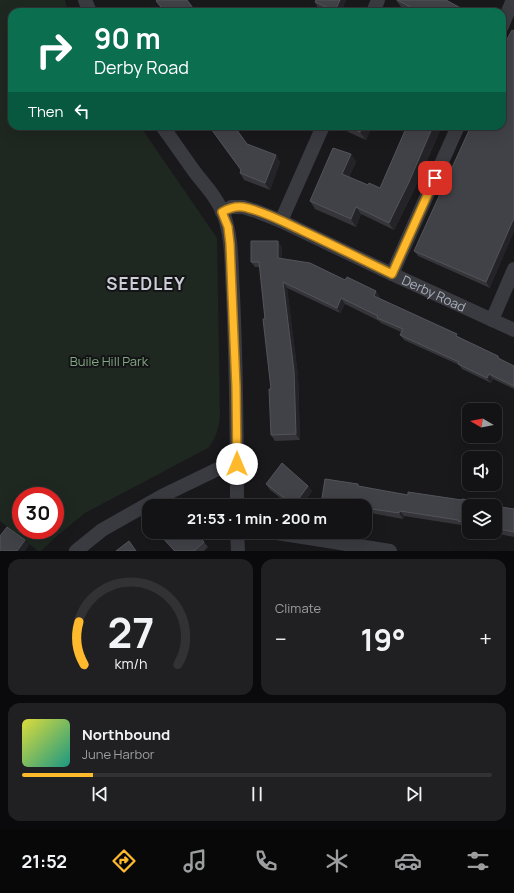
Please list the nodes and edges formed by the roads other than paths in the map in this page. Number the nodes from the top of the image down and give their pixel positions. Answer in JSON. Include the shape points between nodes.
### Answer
{"nodes":[{"id":1,"x":512,"y":2,"type":"edge"},
{"id":2,"x":506,"y":16,"type":"edge"},
{"id":3,"x":165,"y":130,"type":"edge"},
{"id":4,"x":320,"y":130,"type":"edge"},
{"id":5,"x":456,"y":130,"type":"edge"},
{"id":6,"x":222,"y":212,"type":"junction"},
{"id":7,"x":281,"y":221,"type":"junction"},
{"id":8,"x":514,"y":269,"type":"edge"},
{"id":9,"x":392,"y":274,"type":"junction"},
{"id":10,"x":492,"y":320,"type":"junction"},
{"id":11,"x":514,"y":330,"type":"edge"},
{"id":12,"x":237,"y":464,"type":"junction"},
{"id":13,"x":237,"y":499,"type":"edge"},
{"id":14,"x":237,"y":539,"type":"edge"},
{"id":15,"x":315,"y":539,"type":"edge"},
{"id":16,"x":76,"y":551,"type":"edge"},
{"id":17,"x":238,"y":551,"type":"edge"},
{"id":18,"x":390,"y":551,"type":"edge"}],
"edges":[{"from":1,"to":2,"type":"street"},
{"from":3,"to":6,"type":"street","via":[[211,192]]},
{"from":4,"to":7,"type":"street"},
{"from":5,"to":9,"type":"street"},
{"from":6,"to":7,"type":"street","name":"Derby Road","via":[[231,207],[243,207]]},
{"from":6,"to":12,"type":"street","via":[[228,227],[230,244]]},
{"from":7,"to":9,"type":"street","name":"Derby Road"},
{"from":8,"to":10,"type":"street"},
{"from":9,"to":10,"type":"street","name":"Derby Road"},
{"from":10,"to":11,"type":"street","name":"Derby Road"},
{"from":12,"to":13,"type":"street"},
{"from":12,"to":16,"type":"street","via":[[226,465],[162,496],[102,530]]},
{"from":14,"to":17,"type":"street"},
{"from":15,"to":18,"type":"street"}]}
